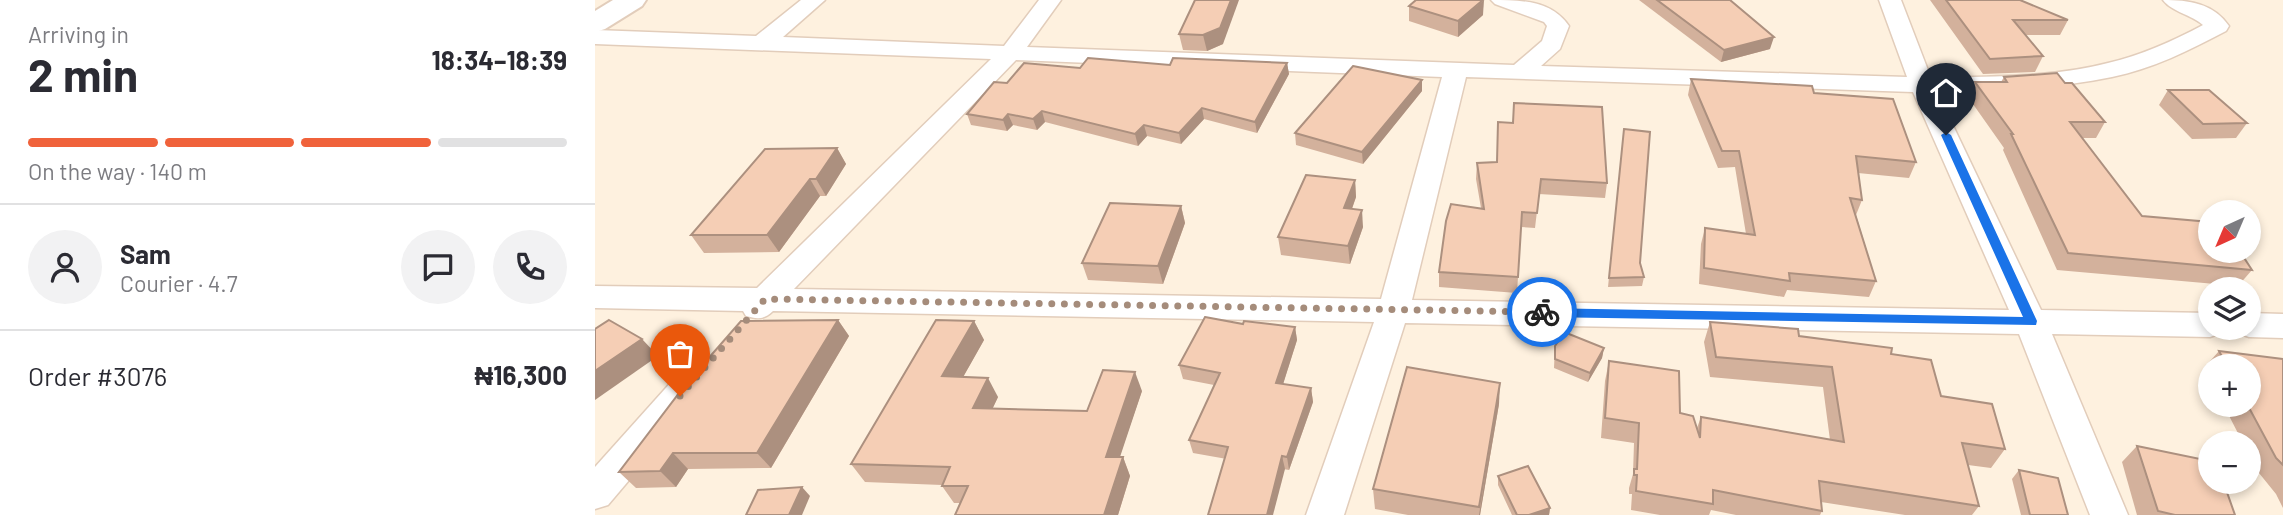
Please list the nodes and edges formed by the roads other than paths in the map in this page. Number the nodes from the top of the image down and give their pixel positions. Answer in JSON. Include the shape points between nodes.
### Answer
{"nodes":[{"id":1,"x":632,"y":0,"type":"edge"},
{"id":2,"x":814,"y":0,"type":"edge"},
{"id":3,"x":1050,"y":0,"type":"edge"},
{"id":4,"x":1502,"y":0,"type":"edge"},
{"id":5,"x":1890,"y":0,"type":"edge"},
{"id":6,"x":2174,"y":0,"type":"edge"},
{"id":7,"x":595,"y":23,"type":"edge"},
{"id":8,"x":595,"y":37,"type":"edge"},
{"id":9,"x":761,"y":44,"type":"junction"},
{"id":10,"x":1012,"y":51,"type":"junction"},
{"id":11,"x":1455,"y":70,"type":"junction"},
{"id":12,"x":1520,"y":72,"type":"junction"},
{"id":13,"x":1923,"y":85,"type":"junction"},
{"id":14,"x":595,"y":297,"type":"edge"},
{"id":15,"x":765,"y":299,"type":"junction"},
{"id":16,"x":1394,"y":309,"type":"junction"},
{"id":17,"x":2031,"y":321,"type":"junction"},
{"id":18,"x":2198,"y":325,"type":"edge"},
{"id":19,"x":2261,"y":325,"type":"edge"},
{"id":20,"x":2283,"y":326,"type":"edge"},
{"id":21,"x":738,"y":330,"type":"edge"},
{"id":22,"x":702,"y":370,"type":"edge"},
{"id":23,"x":595,"y":493,"type":"edge"},
{"id":24,"x":1325,"y":515,"type":"edge"},
{"id":25,"x":2109,"y":515,"type":"edge"}],
"edges":[{"from":1,"to":7,"type":"street"},
{"from":2,"to":9,"type":"street"},
{"from":3,"to":10,"type":"street"},
{"from":4,"to":12,"type":"street","via":[[1552,17],[1558,26],[1552,44]]},
{"from":5,"to":13,"type":"street"},
{"from":6,"to":13,"type":"street","via":[[2218,26],[2176,48],[2112,70],[2043,81]]},
{"from":8,"to":9,"type":"street"},
{"from":9,"to":10,"type":"street"},
{"from":10,"to":11,"type":"street"},
{"from":10,"to":15,"type":"street"},
{"from":11,"to":12,"type":"street"},
{"from":11,"to":16,"type":"street"},
{"from":12,"to":13,"type":"street"},
{"from":13,"to":17,"type":"street"},
{"from":14,"to":15,"type":"street"},
{"from":15,"to":16,"type":"street"},
{"from":15,"to":21,"type":"street"},
{"from":16,"to":17,"type":"street"},
{"from":16,"to":24,"type":"street"},
{"from":17,"to":18,"type":"street"},
{"from":17,"to":25,"type":"street"},
{"from":19,"to":20,"type":"street"},
{"from":22,"to":23,"type":"street"}]}
